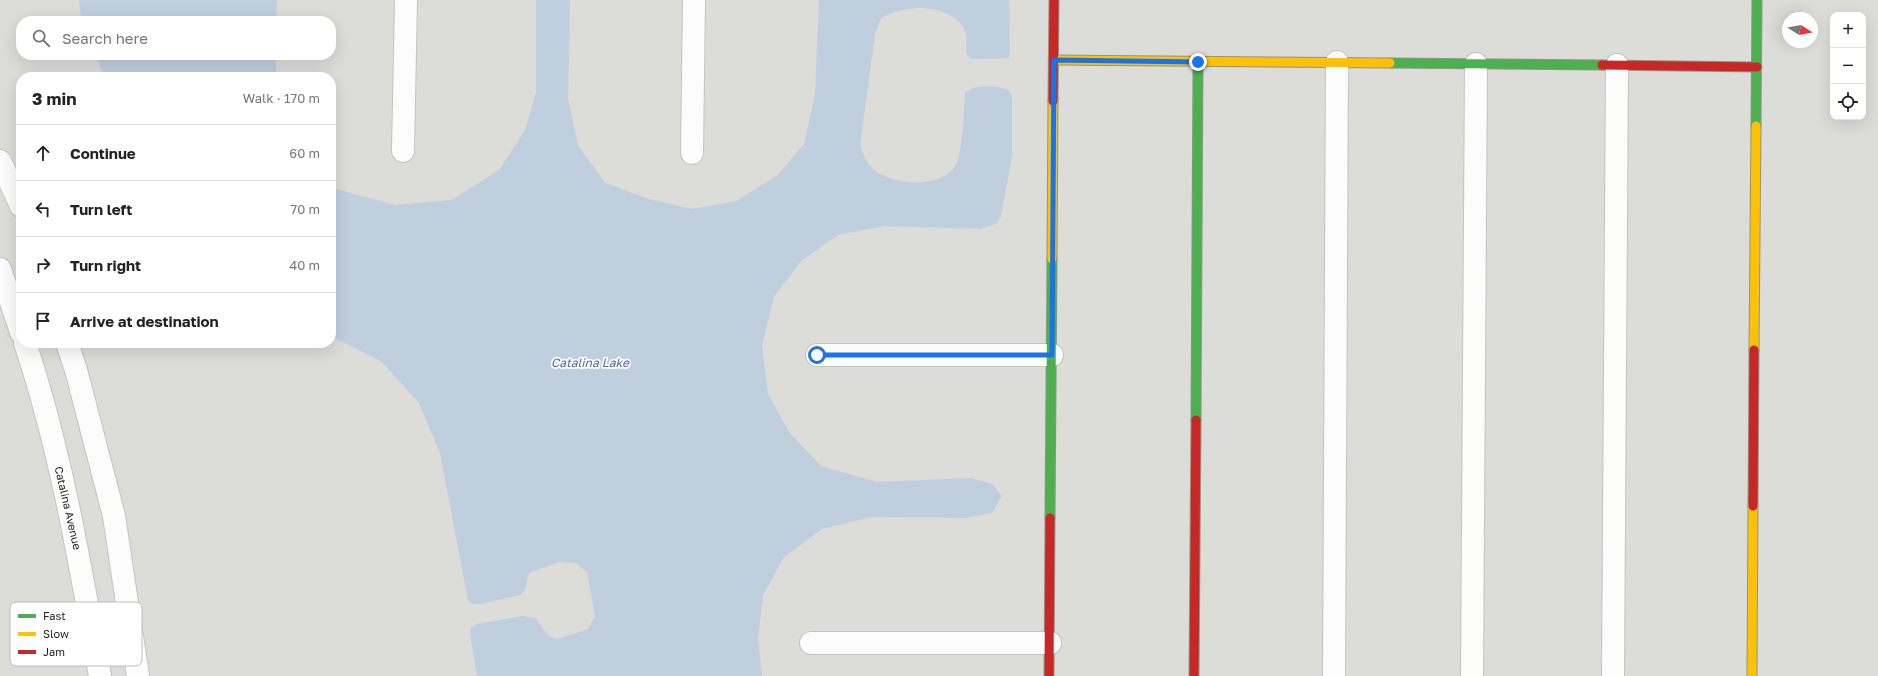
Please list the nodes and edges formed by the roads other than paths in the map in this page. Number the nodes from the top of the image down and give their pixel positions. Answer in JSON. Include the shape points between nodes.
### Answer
{"nodes":[{"id":1,"x":406,"y":0,"type":"edge"},
{"id":2,"x":694,"y":0,"type":"edge"},
{"id":3,"x":1054,"y":0,"type":"edge"},
{"id":4,"x":1757,"y":0,"type":"edge"},
{"id":5,"x":1054,"y":60,"type":"junction"},
{"id":6,"x":1198,"y":62,"type":"junction"},
{"id":7,"x":1337,"y":62,"type":"junction"},
{"id":8,"x":1476,"y":64,"type":"junction"},
{"id":9,"x":1617,"y":65,"type":"junction"},
{"id":10,"x":1757,"y":67,"type":"junction"},
{"id":11,"x":403,"y":152,"type":"dead end"},
{"id":12,"x":692,"y":153,"type":"dead end"},
{"id":13,"x":0,"y":162,"type":"edge"},
{"id":14,"x":16,"y":196,"type":"edge"},
{"id":15,"x":0,"y":269,"type":"edge"},
{"id":16,"x":16,"y":317,"type":"edge"},
{"id":17,"x":27,"y":348,"type":"edge"},
{"id":18,"x":69,"y":348,"type":"edge"},
{"id":19,"x":817,"y":355,"type":"dead end"},
{"id":20,"x":1052,"y":355,"type":"junction"},
{"id":21,"x":87,"y":602,"type":"edge"},
{"id":22,"x":127,"y":602,"type":"edge"},
{"id":23,"x":811,"y":643,"type":"dead end"},
{"id":24,"x":1050,"y":644,"type":"junction"},
{"id":25,"x":98,"y":666,"type":"edge"},
{"id":26,"x":136,"y":666,"type":"edge"},
{"id":27,"x":100,"y":676,"type":"edge"},
{"id":28,"x":138,"y":676,"type":"edge"},
{"id":29,"x":1049,"y":676,"type":"edge"},
{"id":30,"x":1194,"y":676,"type":"edge"},
{"id":31,"x":1334,"y":676,"type":"edge"},
{"id":32,"x":1472,"y":676,"type":"edge"},
{"id":33,"x":1613,"y":676,"type":"edge"},
{"id":34,"x":1752,"y":676,"type":"edge"}],
"edges":[{"from":1,"to":11,"type":"street"},
{"from":2,"to":12,"type":"street"},
{"from":3,"to":5,"type":"street"},
{"from":4,"to":10,"type":"street"},
{"from":5,"to":6,"type":"street"},
{"from":5,"to":20,"type":"street"},
{"from":6,"to":7,"type":"street"},
{"from":6,"to":30,"type":"street"},
{"from":7,"to":8,"type":"street"},
{"from":7,"to":31,"type":"street"},
{"from":8,"to":9,"type":"street"},
{"from":8,"to":32,"type":"street"},
{"from":9,"to":10,"type":"street"},
{"from":9,"to":33,"type":"street"},
{"from":10,"to":34,"type":"street"},
{"from":13,"to":14,"type":"street"},
{"from":15,"to":16,"type":"street"},
{"from":17,"to":21,"type":"street","name":"Catalina Avenue","via":[[38,383],[73,524]]},
{"from":18,"to":22,"type":"street","via":[[114,516]]},
{"from":19,"to":20,"type":"street"},
{"from":20,"to":24,"type":"street"},
{"from":23,"to":24,"type":"street"},
{"from":24,"to":29,"type":"street"},
{"from":25,"to":27,"type":"street","name":"Catalina Avenue"},
{"from":26,"to":28,"type":"street"}]}
